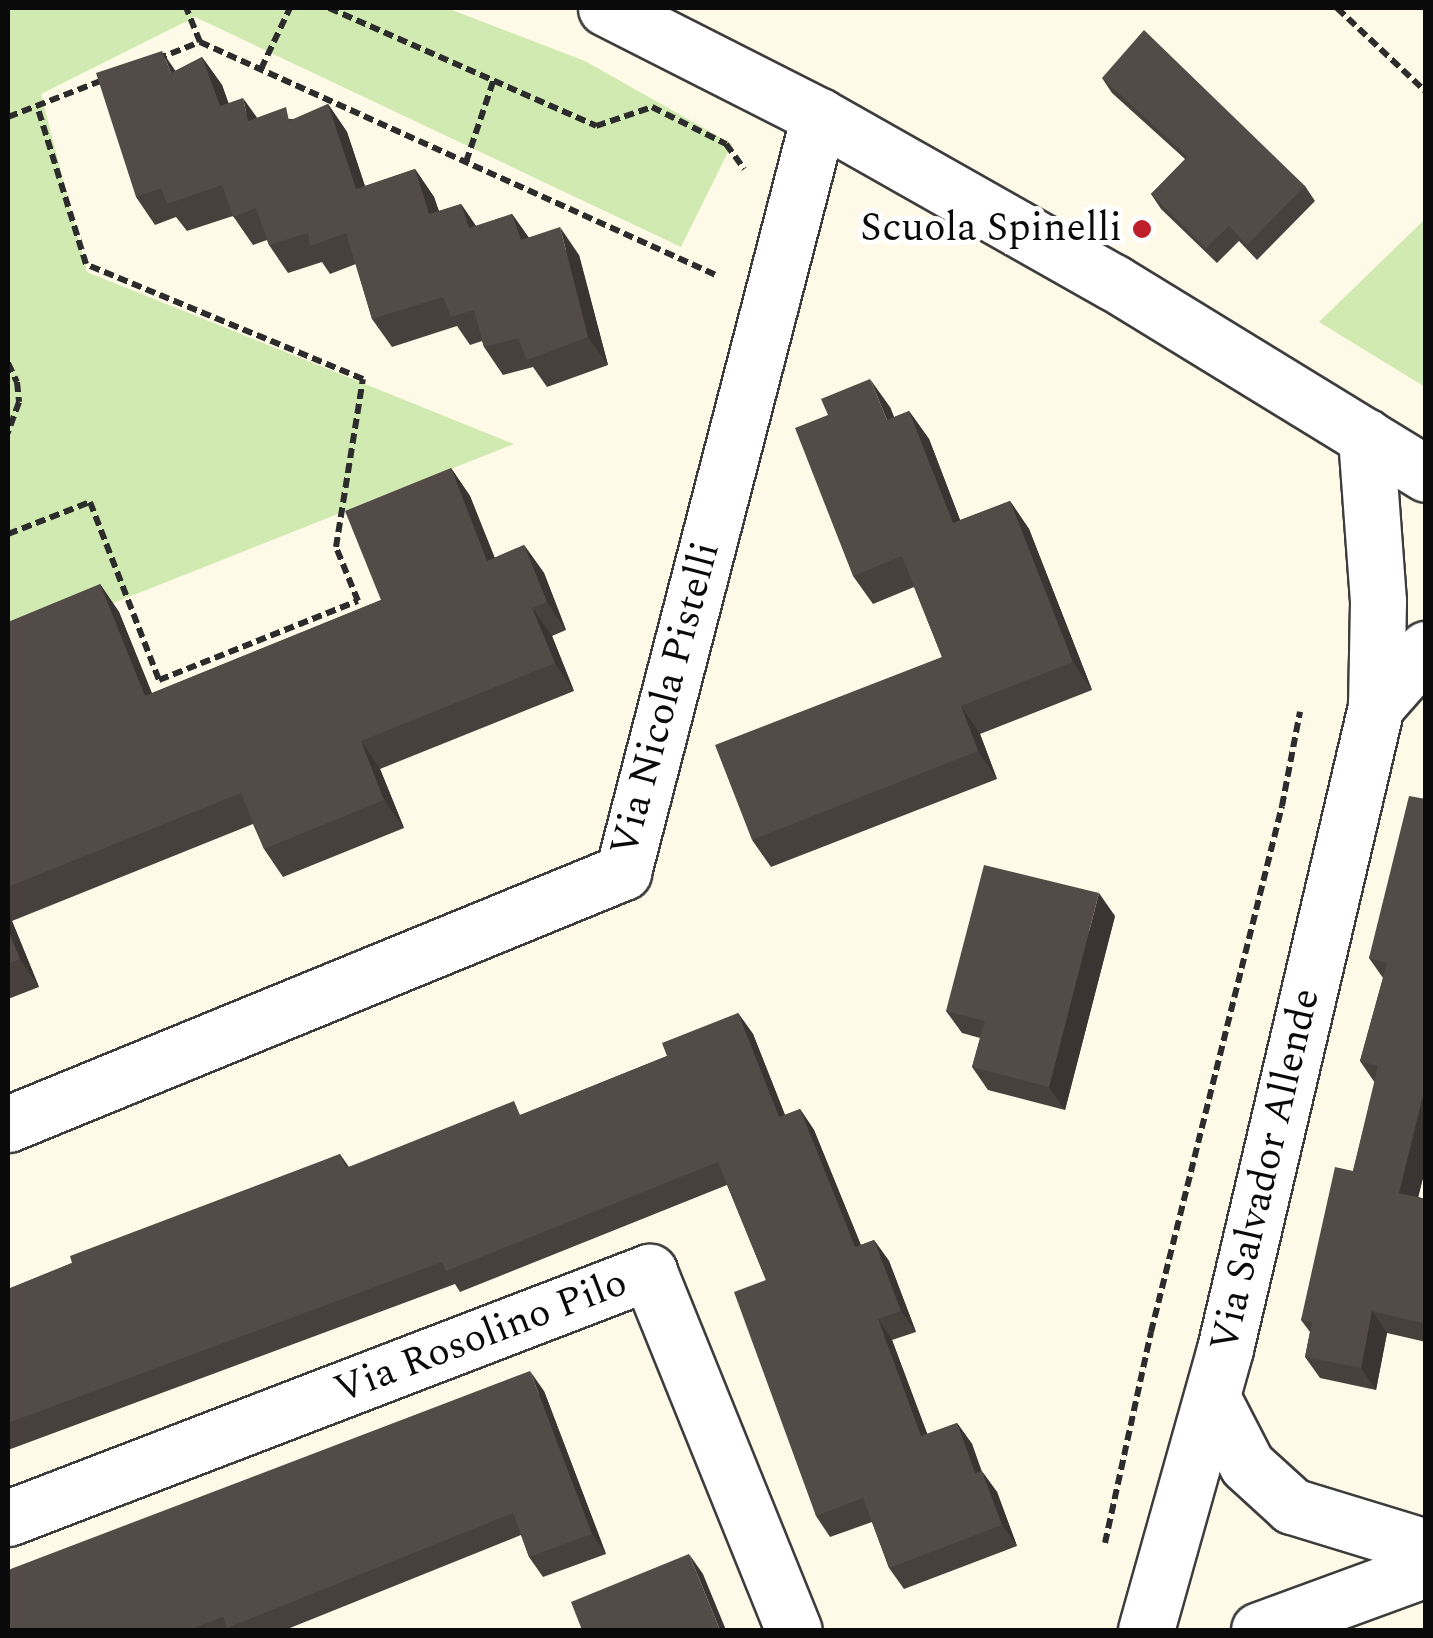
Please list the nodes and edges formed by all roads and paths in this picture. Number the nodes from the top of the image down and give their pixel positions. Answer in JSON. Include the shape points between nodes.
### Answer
{"nodes":[{"id":1,"x":186,"y":8,"type":"edge"},
{"id":2,"x":290,"y":8,"type":"edge"},
{"id":3,"x":329,"y":8,"type":"edge"},
{"id":4,"x":606,"y":8,"type":"edge"},
{"id":5,"x":1337,"y":8,"type":"edge"},
{"id":6,"x":200,"y":42,"type":"junction"},
{"id":7,"x":146,"y":63,"type":"edge"},
{"id":8,"x":261,"y":70,"type":"junction"},
{"id":9,"x":110,"y":78,"type":"edge"},
{"id":10,"x":494,"y":78,"type":"junction"},
{"id":11,"x":1426,"y":92,"type":"edge"},
{"id":12,"x":37,"y":106,"type":"junction"},
{"id":13,"x":819,"y":116,"type":"junction"},
{"id":14,"x":8,"y":117,"type":"edge"},
{"id":15,"x":466,"y":162,"type":"junction"},
{"id":16,"x":743,"y":181,"type":"dead end"},
{"id":17,"x":725,"y":260,"type":"dead end"},
{"id":18,"x":8,"y":364,"type":"edge"},
{"id":19,"x":8,"y":433,"type":"edge"},
{"id":20,"x":1366,"y":436,"type":"junction"},
{"id":21,"x":1426,"y":474,"type":"edge"},
{"id":22,"x":8,"y":534,"type":"edge"},
{"id":23,"x":1426,"y":649,"type":"edge"},
{"id":24,"x":1376,"y":706,"type":"junction"},
{"id":25,"x":1300,"y":712,"type":"dead end"},
{"id":26,"x":8,"y":1124,"type":"edge"},
{"id":27,"x":1212,"y":1397,"type":"junction"},
{"id":28,"x":8,"y":1518,"type":"edge"},
{"id":29,"x":1426,"y":1547,"type":"edge"},
{"id":30,"x":1101,"y":1560,"type":"dead end"},
{"id":31,"x":1426,"y":1569,"type":"edge"},
{"id":32,"x":794,"y":1630,"type":"edge"},
{"id":33,"x":1146,"y":1630,"type":"edge"},
{"id":34,"x":1260,"y":1630,"type":"edge"}],
"edges":[{"from":1,"to":6,"type":"path"},
{"from":2,"to":8,"type":"path"},
{"from":3,"to":10,"type":"path"},
{"from":4,"to":13,"type":"street"},
{"from":5,"to":11,"type":"path"},
{"from":6,"to":7,"type":"path"},
{"from":6,"to":8,"type":"path"},
{"from":8,"to":15,"type":"path"},
{"from":9,"to":12,"type":"path"},
{"from":10,"to":15,"type":"path"},
{"from":10,"to":16,"type":"path","via":[[596,126],[652,107],[726,144],[744,170]]},
{"from":12,"to":14,"type":"path"},
{"from":12,"to":22,"type":"path","via":[[86,264],[364,379],[336,548],[358,601],[160,680],[90,502]]},
{"from":13,"to":20,"type":"street","via":[[1113,282]]},
{"from":13,"to":26,"type":"street","name":"Via Nicola Pistelli","via":[[623,872]]},
{"from":15,"to":17,"type":"path","via":[[721,278]]},
{"from":18,"to":19,"type":"path","via":[[19,402]]},
{"from":20,"to":21,"type":"street"},
{"from":20,"to":24,"type":"street","name":"Via Salvador Allende","via":[[1378,601]]},
{"from":23,"to":24,"type":"street","name":"Via Salvador Allende"},
{"from":24,"to":27,"type":"street","name":"Via Salvador Allende"},
{"from":25,"to":30,"type":"path"},
{"from":27,"to":29,"type":"street","via":[[1248,1466],[1292,1506]]},
{"from":27,"to":33,"type":"street","name":"Via Salvador Allende"},
{"from":28,"to":32,"type":"street","name":"Via Rosolino Pilo","via":[[649,1272]]},
{"from":31,"to":34,"type":"street"}]}
